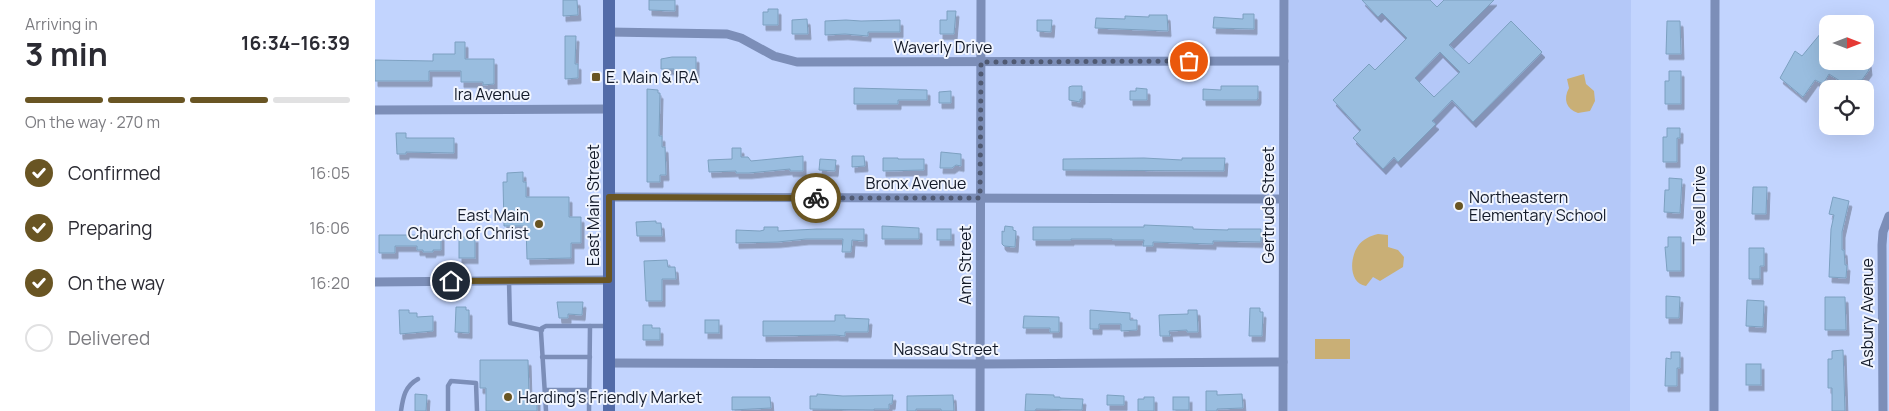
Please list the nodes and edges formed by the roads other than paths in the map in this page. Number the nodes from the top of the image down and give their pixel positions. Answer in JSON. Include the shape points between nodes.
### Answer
{"nodes":[{"id":1,"x":609,"y":0,"type":"edge"},
{"id":2,"x":981,"y":0,"type":"edge"},
{"id":3,"x":1284,"y":0,"type":"edge"},
{"id":4,"x":1715,"y":0,"type":"edge"},
{"id":5,"x":609,"y":32,"type":"junction"},
{"id":6,"x":1284,"y":61,"type":"junction"},
{"id":7,"x":981,"y":62,"type":"junction"},
{"id":8,"x":610,"y":109,"type":"junction"},
{"id":9,"x":375,"y":110,"type":"edge"},
{"id":10,"x":609,"y":197,"type":"junction"},
{"id":11,"x":980,"y":198,"type":"junction"},
{"id":12,"x":1283,"y":199,"type":"junction"},
{"id":13,"x":1889,"y":216,"type":"edge"},
{"id":14,"x":609,"y":280,"type":"junction"},
{"id":15,"x":509,"y":281,"type":"junction"},
{"id":16,"x":375,"y":282,"type":"edge"},
{"id":17,"x":589,"y":326,"type":"junction"},
{"id":18,"x":609,"y":326,"type":"junction"},
{"id":19,"x":542,"y":330,"type":"junction"},
{"id":20,"x":542,"y":357,"type":"junction"},
{"id":21,"x":589,"y":357,"type":"junction"},
{"id":22,"x":1283,"y":362,"type":"junction"},
{"id":23,"x":609,"y":363,"type":"junction"},
{"id":24,"x":980,"y":364,"type":"junction"},
{"id":25,"x":418,"y":378,"type":"dead end"},
{"id":26,"x":545,"y":390,"type":"junction"},
{"id":27,"x":589,"y":390,"type":"junction"},
{"id":28,"x":401,"y":411,"type":"edge"},
{"id":29,"x":448,"y":411,"type":"edge"},
{"id":30,"x":477,"y":411,"type":"edge"},
{"id":31,"x":546,"y":411,"type":"edge"},
{"id":32,"x":589,"y":411,"type":"edge"},
{"id":33,"x":609,"y":411,"type":"edge"},
{"id":34,"x":980,"y":411,"type":"edge"},
{"id":35,"x":1283,"y":411,"type":"edge"},
{"id":36,"x":1714,"y":411,"type":"edge"},
{"id":37,"x":1883,"y":411,"type":"edge"}],
"edges":[{"from":1,"to":5,"type":"street","name":"East Main Street"},
{"from":2,"to":7,"type":"street","name":"Ann Street"},
{"from":3,"to":6,"type":"street","name":"Gertrude Street"},
{"from":4,"to":36,"type":"street","name":"Texel Drive"},
{"from":5,"to":7,"type":"street","name":"Waverly Drive","via":[[727,34],[774,56],[797,62]]},
{"from":5,"to":8,"type":"street","name":"East Main Street"},
{"from":6,"to":7,"type":"street","name":"Waverly Drive"},
{"from":6,"to":12,"type":"street","name":"Gertrude Street"},
{"from":7,"to":11,"type":"street","name":"Ann Street"},
{"from":8,"to":9,"type":"street","name":"Ira Avenue"},
{"from":8,"to":10,"type":"street","name":"East Main Street"},
{"from":10,"to":11,"type":"street","name":"Bronx Avenue"},
{"from":10,"to":14,"type":"street","name":"East Main Street"},
{"from":11,"to":12,"type":"street","name":"Bronx Avenue"},
{"from":11,"to":24,"type":"street","name":"Ann Street"},
{"from":12,"to":22,"type":"street","name":"Gertrude Street"},
{"from":13,"to":37,"type":"street","name":"Asbury Avenue","via":[[1882,245]]},
{"from":14,"to":15,"type":"street"},
{"from":14,"to":18,"type":"street","name":"East Main Street"},
{"from":15,"to":16,"type":"street"},
{"from":15,"to":19,"type":"lane","via":[[510,323]]},
{"from":17,"to":18,"type":"lane"},
{"from":17,"to":19,"type":"lane","via":[[546,326]]},
{"from":17,"to":21,"type":"lane"},
{"from":18,"to":23,"type":"street","name":"East Main Street"},
{"from":19,"to":20,"type":"lane"},
{"from":20,"to":21,"type":"lane"},
{"from":20,"to":26,"type":"lane"},
{"from":21,"to":27,"type":"lane"},
{"from":22,"to":24,"type":"street","name":"Nassau Street"},
{"from":22,"to":35,"type":"street","name":"Gertrude Street"},
{"from":23,"to":24,"type":"street","name":"Nassau Street"},
{"from":23,"to":33,"type":"street","name":"East Main Street"},
{"from":24,"to":34,"type":"street","name":"Ann Street"},
{"from":25,"to":28,"type":"lane","via":[[405,390]]},
{"from":26,"to":27,"type":"lane"},
{"from":26,"to":31,"type":"lane"},
{"from":27,"to":32,"type":"lane"},
{"from":29,"to":30,"type":"lane","via":[[448,383],[451,381],[476,383]]}]}
